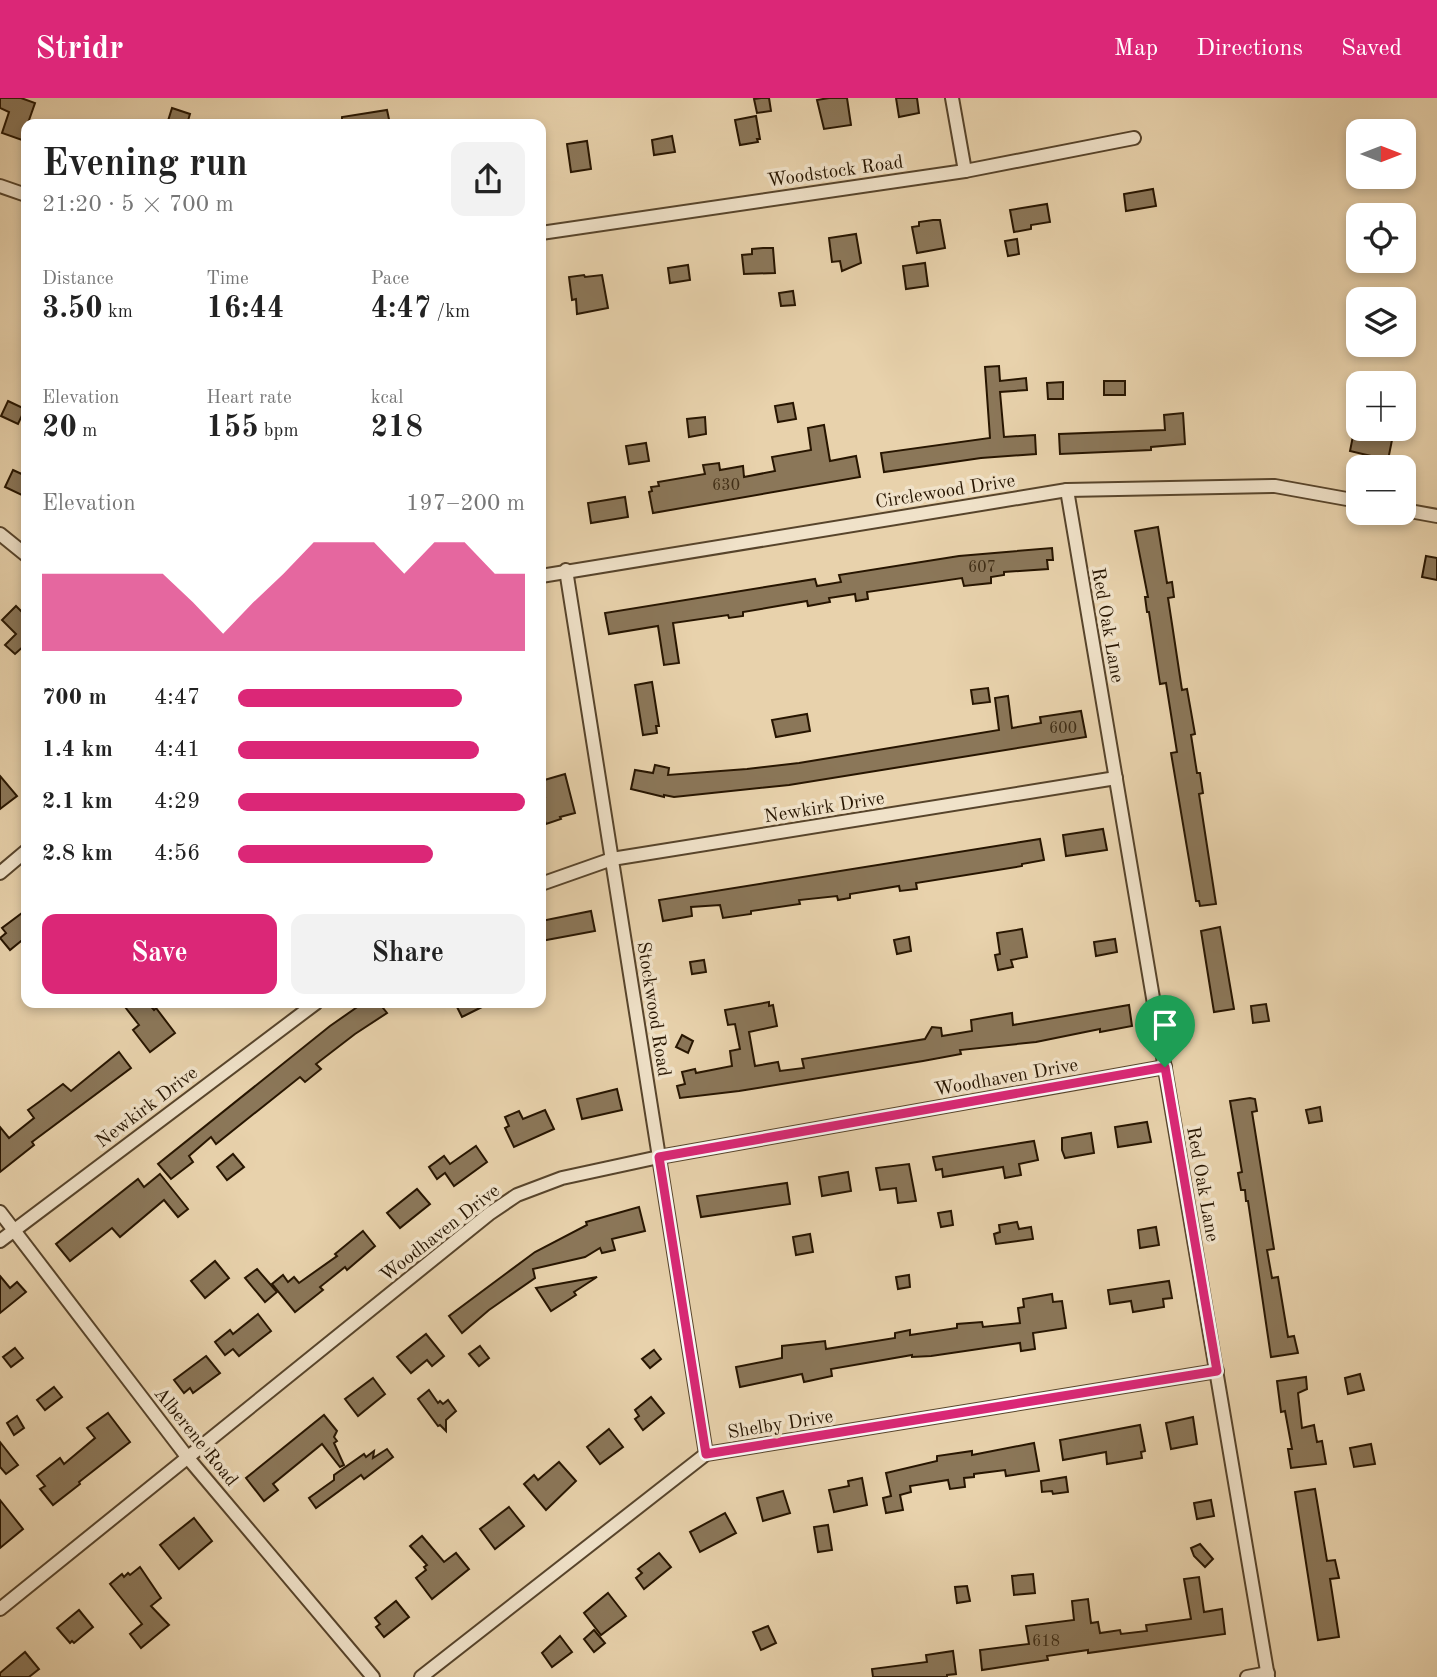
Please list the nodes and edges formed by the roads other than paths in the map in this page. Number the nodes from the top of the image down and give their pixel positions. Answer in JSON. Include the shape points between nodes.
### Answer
{"nodes":[{"id":1,"x":952,"y":98,"type":"edge"},
{"id":2,"x":1134,"y":138,"type":"dead end"},
{"id":3,"x":965,"y":170,"type":"junction"},
{"id":4,"x":0,"y":186,"type":"edge"},
{"id":5,"x":21,"y":193,"type":"edge"},
{"id":6,"x":546,"y":232,"type":"edge"},
{"id":7,"x":1067,"y":490,"type":"junction"},
{"id":8,"x":1346,"y":499,"type":"edge"},
{"id":9,"x":1416,"y":512,"type":"edge"},
{"id":10,"x":1437,"y":516,"type":"edge"},
{"id":11,"x":0,"y":534,"type":"edge"},
{"id":12,"x":21,"y":551,"type":"edge"},
{"id":13,"x":566,"y":570,"type":"junction"},
{"id":14,"x":546,"y":575,"type":"edge"},
{"id":15,"x":1116,"y":778,"type":"junction"},
{"id":16,"x":21,"y":855,"type":"edge"},
{"id":17,"x":612,"y":859,"type":"junction"},
{"id":18,"x":0,"y":873,"type":"edge"},
{"id":19,"x":546,"y":882,"type":"edge"},
{"id":20,"x":309,"y":1008,"type":"edge"},
{"id":21,"x":1165,"y":1067,"type":"junction"},
{"id":22,"x":659,"y":1157,"type":"junction"},
{"id":23,"x":0,"y":1212,"type":"edge"},
{"id":24,"x":14,"y":1230,"type":"junction"},
{"id":25,"x":0,"y":1241,"type":"edge"},
{"id":26,"x":1217,"y":1371,"type":"junction"},
{"id":27,"x":706,"y":1454,"type":"junction"},
{"id":28,"x":188,"y":1458,"type":"junction"},
{"id":29,"x":0,"y":1609,"type":"edge"},
{"id":30,"x":1268,"y":1675,"type":"edge"},
{"id":31,"x":373,"y":1677,"type":"edge"},
{"id":32,"x":421,"y":1677,"type":"edge"},
{"id":33,"x":1247,"y":1677,"type":"edge"}],
"edges":[{"from":1,"to":3,"type":"street"},
{"from":2,"to":3,"type":"street","name":"Woodstock Road"},
{"from":3,"to":6,"type":"street","name":"Woodstock Road"},
{"from":4,"to":5,"type":"street"},
{"from":7,"to":8,"type":"street","name":"Circlewood Drive","via":[[1275,486]]},
{"from":7,"to":13,"type":"street","name":"Circlewood Drive"},
{"from":7,"to":15,"type":"street","name":"Red Oak Lane"},
{"from":9,"to":10,"type":"street"},
{"from":11,"to":12,"type":"street"},
{"from":13,"to":14,"type":"street","name":"Circlewood Drive"},
{"from":13,"to":17,"type":"street","name":"Stockwood Road"},
{"from":15,"to":17,"type":"street","name":"Newkirk Drive"},
{"from":15,"to":21,"type":"street","name":"Red Oak Lane"},
{"from":16,"to":18,"type":"street"},
{"from":17,"to":19,"type":"street","name":"Newkirk Drive"},
{"from":17,"to":22,"type":"street","name":"Stockwood Road"},
{"from":20,"to":24,"type":"street","name":"Newkirk Drive"},
{"from":21,"to":22,"type":"street","name":"Woodhaven Drive"},
{"from":21,"to":26,"type":"street","name":"Red Oak Lane"},
{"from":22,"to":27,"type":"street","name":"Stockwood Road"},
{"from":22,"to":28,"type":"street","name":"Woodhaven Drive","via":[[562,1178],[517,1195]]},
{"from":23,"to":24,"type":"street","name":"Alberene Road"},
{"from":24,"to":25,"type":"street","name":"Newkirk Drive"},
{"from":24,"to":28,"type":"street","name":"Alberene Road"},
{"from":26,"to":27,"type":"street","name":"Shelby Drive"},
{"from":26,"to":30,"type":"street","name":"Red Oak Lane"},
{"from":27,"to":32,"type":"street","name":"Shelby Drive"},
{"from":28,"to":29,"type":"street","name":"Woodhaven Drive"},
{"from":28,"to":31,"type":"street","name":"Alberene Road"},
{"from":30,"to":33,"type":"street"}]}
